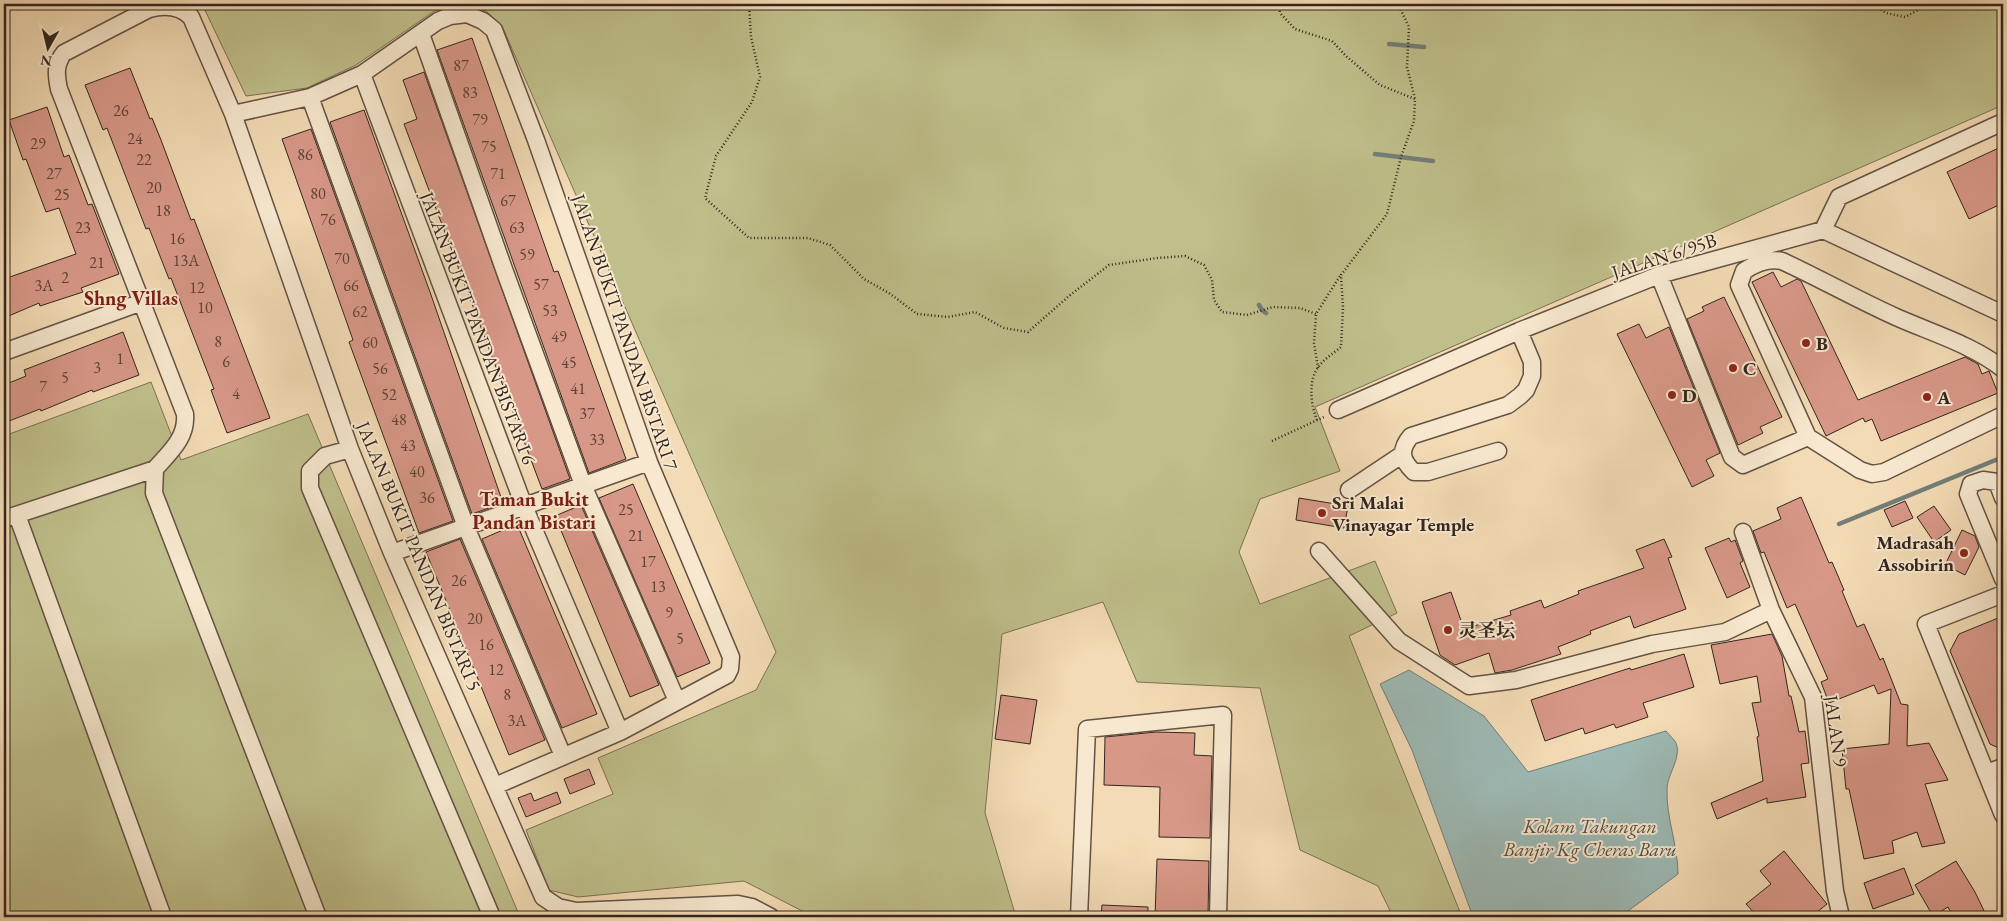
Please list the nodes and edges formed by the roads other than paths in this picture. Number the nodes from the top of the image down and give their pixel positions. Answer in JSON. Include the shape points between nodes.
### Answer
{"nodes":[{"id":1,"x":158,"y":5,"type":"edge"},
{"id":2,"x":421,"y":34,"type":"junction"},
{"id":3,"x":362,"y":74,"type":"junction"},
{"id":4,"x":310,"y":96,"type":"junction"},
{"id":5,"x":233,"y":114,"type":"junction"},
{"id":6,"x":2003,"y":122,"type":"edge"},
{"id":7,"x":1823,"y":230,"type":"junction"},
{"id":8,"x":1659,"y":275,"type":"junction"},
{"id":9,"x":142,"y":302,"type":"junction"},
{"id":10,"x":2003,"y":314,"type":"edge"},
{"id":11,"x":1519,"y":331,"type":"junction"},
{"id":12,"x":4,"y":352,"type":"edge"},
{"id":13,"x":2003,"y":369,"type":"edge"},
{"id":14,"x":1338,"y":410,"type":"road end"},
{"id":15,"x":2003,"y":416,"type":"edge"},
{"id":16,"x":1808,"y":437,"type":"junction"},
{"id":17,"x":350,"y":449,"type":"junction"},
{"id":18,"x":1498,"y":451,"type":"dead end"},
{"id":19,"x":1403,"y":454,"type":"junction"},
{"id":20,"x":649,"y":462,"type":"junction"},
{"id":21,"x":155,"y":469,"type":"junction"},
{"id":22,"x":583,"y":485,"type":"junction"},
{"id":23,"x":1349,"y":490,"type":"dead end"},
{"id":24,"x":2003,"y":498,"type":"edge"},
{"id":25,"x":524,"y":506,"type":"junction"},
{"id":26,"x":10,"y":517,"type":"edge"},
{"id":27,"x":466,"y":527,"type":"junction"},
{"id":28,"x":1743,"y":532,"type":"dead end"},
{"id":29,"x":1319,"y":551,"type":"dead end"},
{"id":30,"x":392,"y":553,"type":"junction"},
{"id":31,"x":2003,"y":579,"type":"edge"},
{"id":32,"x":2003,"y":594,"type":"edge"},
{"id":33,"x":1771,"y":610,"type":"junction"},
{"id":34,"x":677,"y":701,"type":"junction"},
{"id":35,"x":620,"y":732,"type":"junction"},
{"id":36,"x":563,"y":756,"type":"junction"},
{"id":37,"x":2003,"y":767,"type":"edge"},
{"id":38,"x":1986,"y":773,"type":"junction"},
{"id":39,"x":495,"y":786,"type":"junction"},
{"id":40,"x":2003,"y":815,"type":"edge"},
{"id":41,"x":163,"y":917,"type":"edge"},
{"id":42,"x":318,"y":917,"type":"edge"},
{"id":43,"x":492,"y":917,"type":"edge"},
{"id":44,"x":771,"y":917,"type":"edge"},
{"id":45,"x":1079,"y":917,"type":"edge"},
{"id":46,"x":1218,"y":917,"type":"edge"},
{"id":47,"x":1841,"y":917,"type":"edge"}],
"edges":[{"from":1,"to":5,"type":"street","name":"JALAN BUKIT PANDAN BISTARI 5","via":[[173,7],[191,17]]},
{"from":1,"to":9,"type":"street","via":[[64,53],[56,73],[59,89]]},
{"from":2,"to":3,"type":"street","name":"JALAN BUKIT PANDAN BISTARI 7"},
{"from":2,"to":20,"type":"street","name":"JALAN BUKIT PANDAN BISTARI 7","via":[[438,21],[459,14],[476,17],[494,30]]},
{"from":2,"to":22,"type":"street"},
{"from":3,"to":4,"type":"street","name":"JALAN BUKIT PANDAN BISTARI 7"},
{"from":3,"to":25,"type":"street","name":"JALAN BUKIT PANDAN BISTARI 6"},
{"from":4,"to":5,"type":"street","name":"JALAN BUKIT PANDAN BISTARI 7"},
{"from":4,"to":27,"type":"street"},
{"from":5,"to":17,"type":"street","name":"JALAN BUKIT PANDAN BISTARI 5"},
{"from":6,"to":7,"type":"street","via":[[1839,197]]},
{"from":7,"to":8,"type":"street","name":"JALAN 6/95B"},
{"from":7,"to":10,"type":"street"},
{"from":8,"to":11,"type":"street","name":"JALAN 6/95B"},
{"from":8,"to":16,"type":"street","via":[[1732,457],[1743,466]]},
{"from":9,"to":12,"type":"street"},
{"from":9,"to":21,"type":"street","via":[[186,414],[179,442]]},
{"from":11,"to":14,"type":"street","name":"JALAN 6/95B"},
{"from":11,"to":19,"type":"street","via":[[1532,362],[1532,376],[1526,390],[1508,405],[1411,436],[1405,442]]},
{"from":13,"to":16,"type":"street","via":[[1976,351],[1855,298],[1802,270],[1774,260],[1765,261],[1744,271],[1739,285]]},
{"from":15,"to":16,"type":"street","via":[[1884,472],[1872,474],[1860,470]]},
{"from":17,"to":30,"type":"street","name":"JALAN BUKIT PANDAN BISTARI 5"},
{"from":17,"to":43,"type":"street","via":[[325,456],[310,471],[310,488]]},
{"from":18,"to":19,"type":"street","via":[[1428,472],[1414,472],[1405,464]]},
{"from":19,"to":23,"type":"street"},
{"from":20,"to":22,"type":"street"},
{"from":20,"to":34,"type":"street","name":"JALAN BUKIT PANDAN BISTARI 7","via":[[731,658],[727,675]]},
{"from":21,"to":26,"type":"street"},
{"from":21,"to":42,"type":"street","via":[[154,493]]},
{"from":22,"to":25,"type":"street"},
{"from":22,"to":34,"type":"street"},
{"from":24,"to":31,"type":"street","via":[[1997,482],[1983,480],[1971,484],[1968,494]]},
{"from":25,"to":27,"type":"street"},
{"from":25,"to":35,"type":"street","name":"JALAN BUKIT PANDAN BISTARI 6"},
{"from":26,"to":41,"type":"street"},
{"from":27,"to":30,"type":"street"},
{"from":27,"to":36,"type":"street"},
{"from":28,"to":33,"type":"street","name":"JALAN 9"},
{"from":29,"to":33,"type":"street","via":[[1398,640],[1469,686],[1516,680],[1652,644],[1725,632]]},
{"from":30,"to":39,"type":"street","name":"JALAN BUKIT PANDAN BISTARI 5"},
{"from":32,"to":38,"type":"street","via":[[1926,624]]},
{"from":33,"to":47,"type":"street","name":"JALAN 9","via":[[1814,697],[1834,891]]},
{"from":34,"to":35,"type":"street","name":"JALAN BUKIT PANDAN BISTARI 7"},
{"from":35,"to":36,"type":"street","name":"JALAN BUKIT PANDAN BISTARI 7"},
{"from":36,"to":39,"type":"street","name":"JALAN BUKIT PANDAN BISTARI 7"},
{"from":37,"to":38,"type":"street"},
{"from":38,"to":40,"type":"street"},
{"from":39,"to":44,"type":"street","name":"JALAN BUKIT PANDAN BISTARI 5","via":[[538,889],[550,903],[586,911],[738,904]]},
{"from":45,"to":46,"type":"street","via":[[1087,729],[1223,715]]}]}
